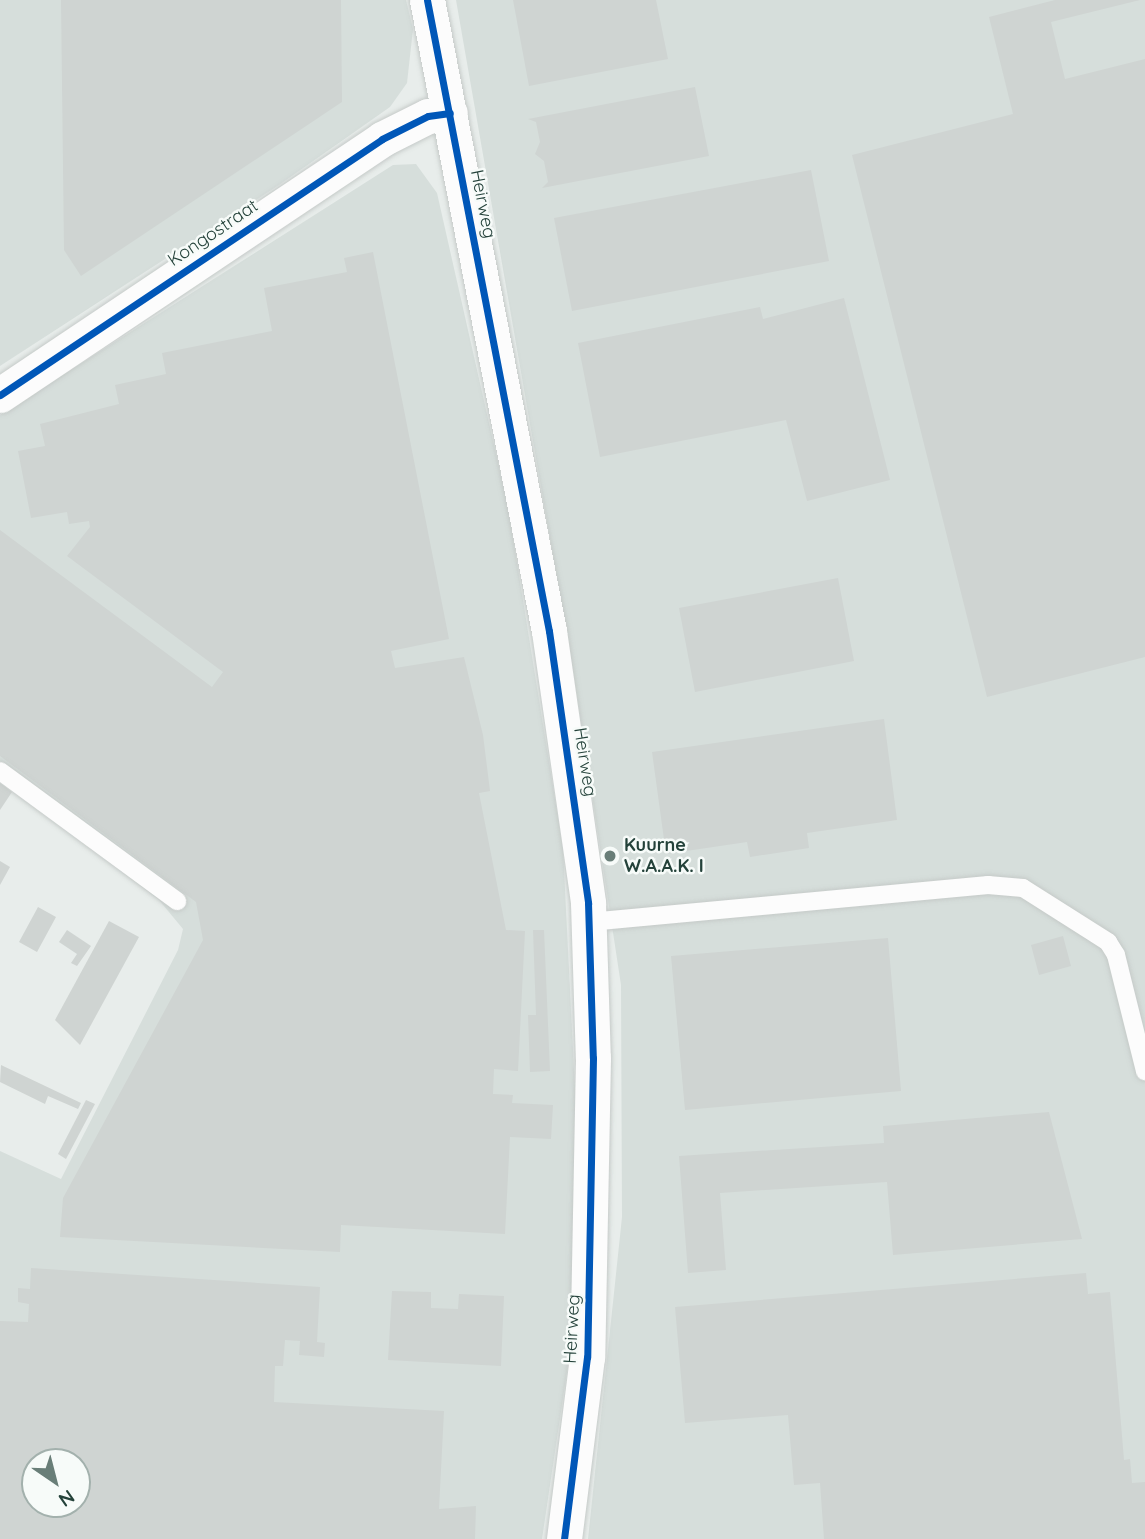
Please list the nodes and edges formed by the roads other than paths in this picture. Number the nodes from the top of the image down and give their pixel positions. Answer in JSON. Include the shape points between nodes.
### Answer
{"nodes":[{"id":1,"x":427,"y":0,"type":"edge"},
{"id":2,"x":450,"y":113,"type":"junction"},
{"id":3,"x":0,"y":395,"type":"edge"},
{"id":4,"x":0,"y":771,"type":"edge"},
{"id":5,"x":177,"y":901,"type":"dead end"},
{"id":6,"x":589,"y":922,"type":"junction"},
{"id":7,"x":1145,"y":1071,"type":"edge"},
{"id":8,"x":564,"y":1539,"type":"edge"}],
"edges":[{"from":1,"to":2,"type":"street","name":"Heirweg"},
{"from":2,"to":3,"type":"street","name":"Kongostraat","via":[[428,116],[382,139]]},
{"from":2,"to":6,"type":"street","name":"Heirweg","via":[[549,631]]},
{"from":4,"to":5,"type":"lane"},
{"from":6,"to":7,"type":"lane","via":[[988,886],[1023,888],[1108,942],[1116,955]]},
{"from":6,"to":8,"type":"street","name":"Heirweg","via":[[593,1136],[587,1357]]}]}
